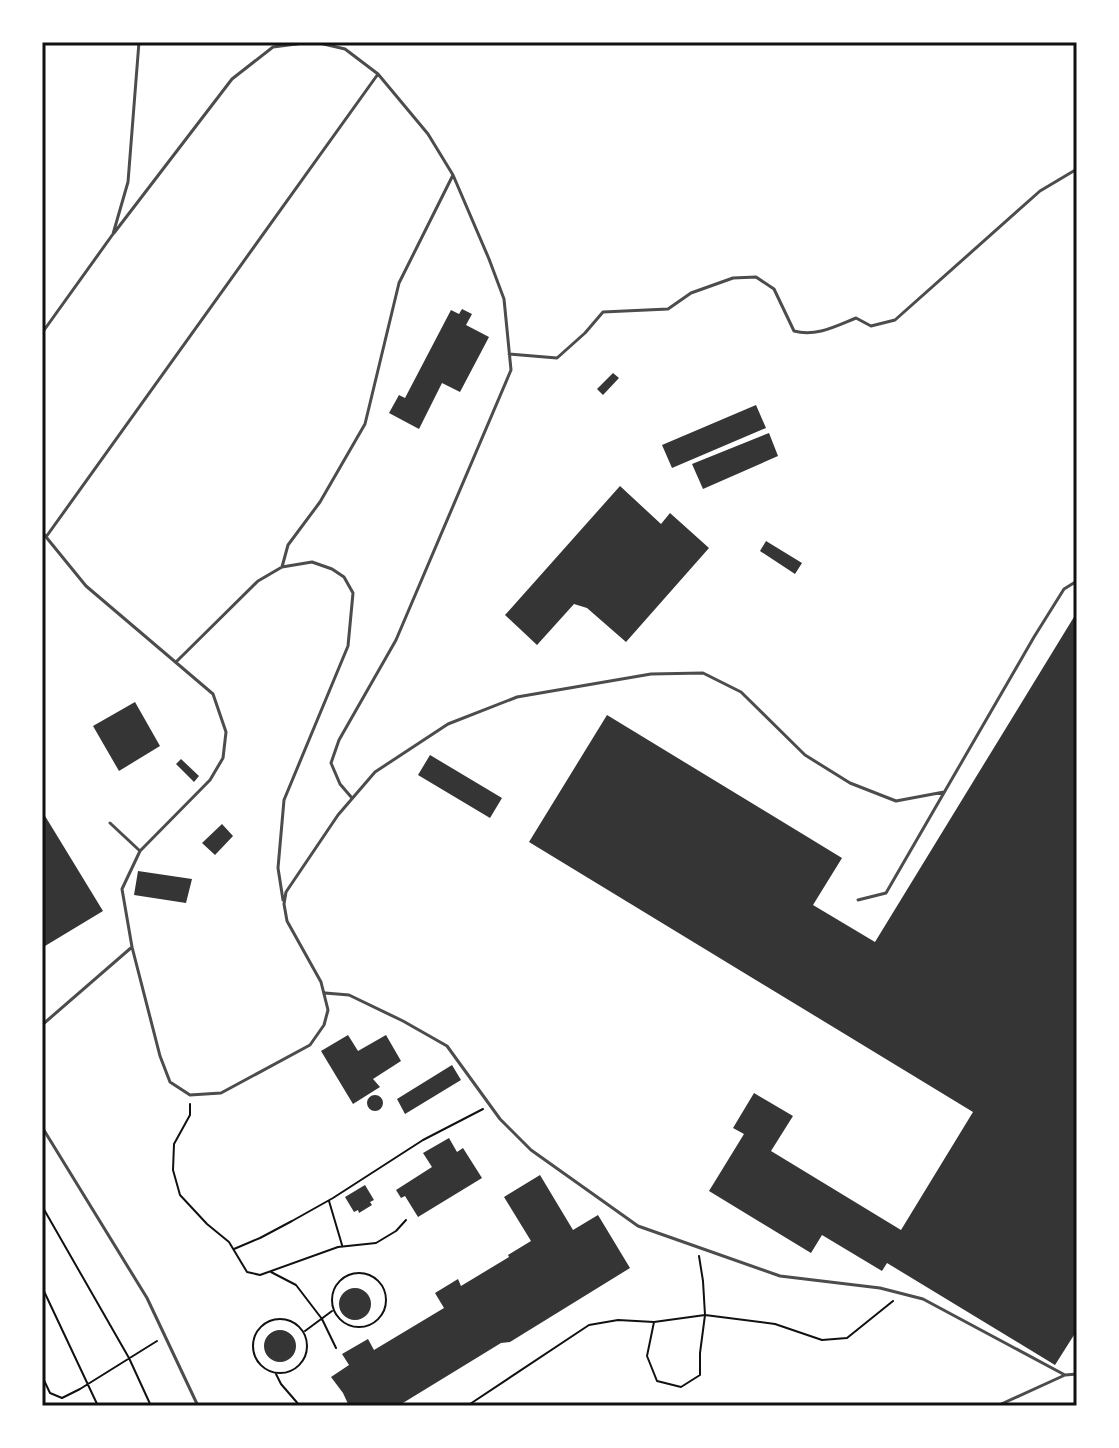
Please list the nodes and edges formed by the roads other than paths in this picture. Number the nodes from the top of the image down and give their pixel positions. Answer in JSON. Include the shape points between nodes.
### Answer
{"nodes":[{"id":1,"x":139,"y":42,"type":"edge"},
{"id":2,"x":313,"y":42,"type":"edge"},
{"id":3,"x":347,"y":42,"type":"edge"},
{"id":4,"x":345,"y":49,"type":"junction"},
{"id":5,"x":378,"y":74,"type":"junction"},
{"id":6,"x":1077,"y":169,"type":"edge"},
{"id":7,"x":453,"y":175,"type":"junction"},
{"id":8,"x":113,"y":234,"type":"junction"},
{"id":9,"x":42,"y":333,"type":"edge"},
{"id":10,"x":509,"y":354,"type":"junction"},
{"id":11,"x":42,"y":532,"type":"edge"},
{"id":12,"x":46,"y":537,"type":"junction"},
{"id":13,"x":282,"y":567,"type":"junction"},
{"id":14,"x":1077,"y":581,"type":"edge"},
{"id":15,"x":176,"y":662,"type":"junction"},
{"id":16,"x":944,"y":792,"type":"junction"},
{"id":17,"x":352,"y":798,"type":"junction"},
{"id":18,"x":110,"y":823,"type":"dead end"},
{"id":19,"x":140,"y":851,"type":"junction"},
{"id":20,"x":858,"y":900,"type":"dead end"},
{"id":21,"x":284,"y":904,"type":"junction"},
{"id":22,"x":132,"y":947,"type":"junction"},
{"id":23,"x":324,"y":993,"type":"junction"},
{"id":24,"x":42,"y":1025,"type":"edge"},
{"id":25,"x":42,"y":1127,"type":"edge"},
{"id":26,"x":1077,"y":1374,"type":"edge"},
{"id":27,"x":1065,"y":1375,"type":"junction"},
{"id":28,"x":198,"y":1406,"type":"edge"},
{"id":29,"x":997,"y":1406,"type":"edge"}],
"edges":[{"from":1,"to":8,"type":"lane","via":[[128,182]]},
{"from":2,"to":4,"type":"lane"},
{"from":2,"to":8,"type":"lane","via":[[273,47],[232,79]]},
{"from":3,"to":4,"type":"lane"},
{"from":4,"to":5,"type":"lane"},
{"from":5,"to":7,"type":"lane","via":[[428,134]]},
{"from":5,"to":12,"type":"lane"},
{"from":6,"to":10,"type":"lane","via":[[1040,191],[895,320],[871,326],[856,318],[806,334],[794,331],[774,289],[756,277],[733,278],[691,293],[668,309],[603,312],[557,358]]},
{"from":7,"to":10,"type":"lane","via":[[504,299]]},
{"from":7,"to":13,"type":"lane","via":[[399,283],[365,424],[288,545]]},
{"from":8,"to":9,"type":"lane"},
{"from":10,"to":17,"type":"lane","via":[[511,370],[396,640],[339,740],[331,763]]},
{"from":11,"to":12,"type":"lane"},
{"from":12,"to":15,"type":"lane","via":[[86,586]]},
{"from":13,"to":15,"type":"lane","via":[[258,581]]},
{"from":13,"to":21,"type":"lane","via":[[322,565],[344,577],[353,593],[348,646],[284,800],[278,868]]},
{"from":14,"to":16,"type":"lane","via":[[1064,589]]},
{"from":15,"to":19,"type":"lane","via":[[213,694],[226,732],[223,758],[210,780]]},
{"from":16,"to":17,"type":"lane","via":[[896,801],[850,783],[805,755],[741,692],[703,673],[651,674],[517,697],[448,724],[375,772]]},
{"from":16,"to":20,"type":"lane","via":[[886,893]]},
{"from":17,"to":21,"type":"lane","via":[[286,892]]},
{"from":18,"to":19,"type":"lane"},
{"from":19,"to":22,"type":"lane","via":[[122,889]]},
{"from":21,"to":23,"type":"lane","via":[[287,921]]},
{"from":22,"to":23,"type":"lane","via":[[170,1082],[190,1095],[221,1093],[310,1045],[324,1025]]},
{"from":22,"to":24,"type":"lane"},
{"from":23,"to":27,"type":"lane","via":[[349,995],[447,1046],[500,1119],[531,1150],[638,1226],[780,1276],[880,1288],[923,1299]]},
{"from":25,"to":28,"type":"lane","via":[[147,1298]]},
{"from":26,"to":27,"type":"lane"},
{"from":27,"to":29,"type":"lane"}]}
